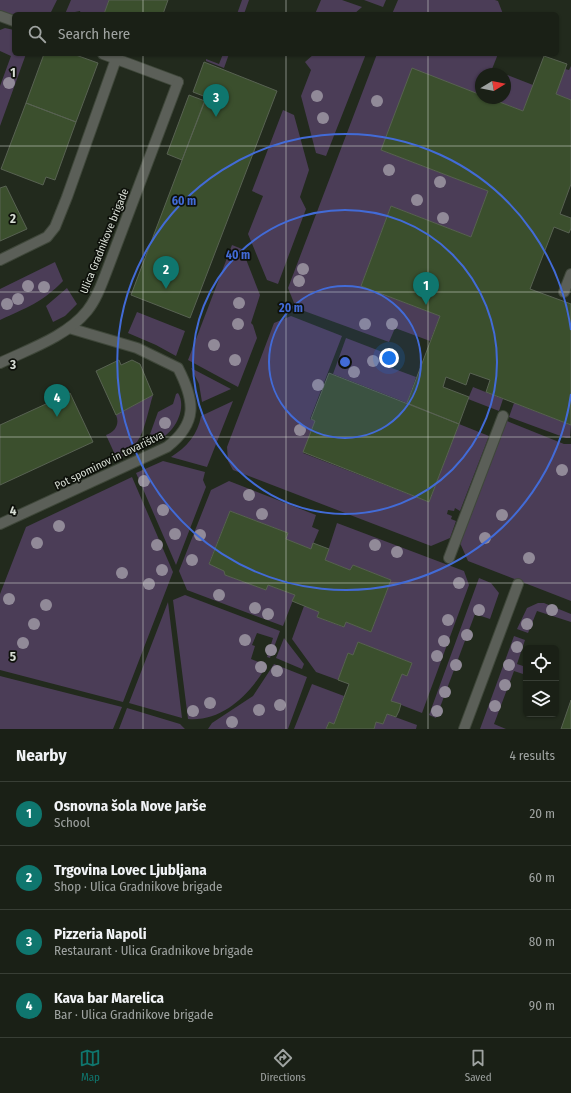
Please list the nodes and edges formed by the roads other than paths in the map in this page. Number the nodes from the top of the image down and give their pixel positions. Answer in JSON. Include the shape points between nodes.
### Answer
{"nodes":[{"id":1,"x":0,"y":16,"type":"edge"},
{"id":2,"x":12,"y":20,"type":"edge"},
{"id":3,"x":108,"y":56,"type":"edge"},
{"id":4,"x":116,"y":59,"type":"junction"},
{"id":5,"x":0,"y":260,"type":"edge"},
{"id":6,"x":571,"y":274,"type":"edge"},
{"id":7,"x":564,"y":292,"type":"dead end"},
{"id":8,"x":68,"y":328,"type":"junction"},
{"id":9,"x":0,"y":363,"type":"edge"},
{"id":10,"x":503,"y":416,"type":"dead end"},
{"id":11,"x":0,"y":524,"type":"edge"},
{"id":12,"x":449,"y":558,"type":"dead end"},
{"id":13,"x":518,"y":584,"type":"dead end"},
{"id":14,"x":464,"y":729,"type":"edge"}],
"edges":[{"from":1,"to":2,"type":"street"},
{"from":3,"to":4,"type":"street"},
{"from":4,"to":5,"type":"street","via":[[55,227],[46,237]]},
{"from":4,"to":8,"type":"street","name":"Ulica Gradnikove brigade","via":[[178,82],[98,293],[86,312]]},
{"from":6,"to":7,"type":"street"},
{"from":8,"to":9,"type":"street","name":"Ulica Gradnikove brigade"},
{"from":8,"to":11,"type":"street","name":"Pot spominov in tovarištva","via":[[137,348],[178,368],[190,396],[189,422],[180,437],[167,447]]},
{"from":10,"to":12,"type":"street"},
{"from":13,"to":14,"type":"street"}]}
